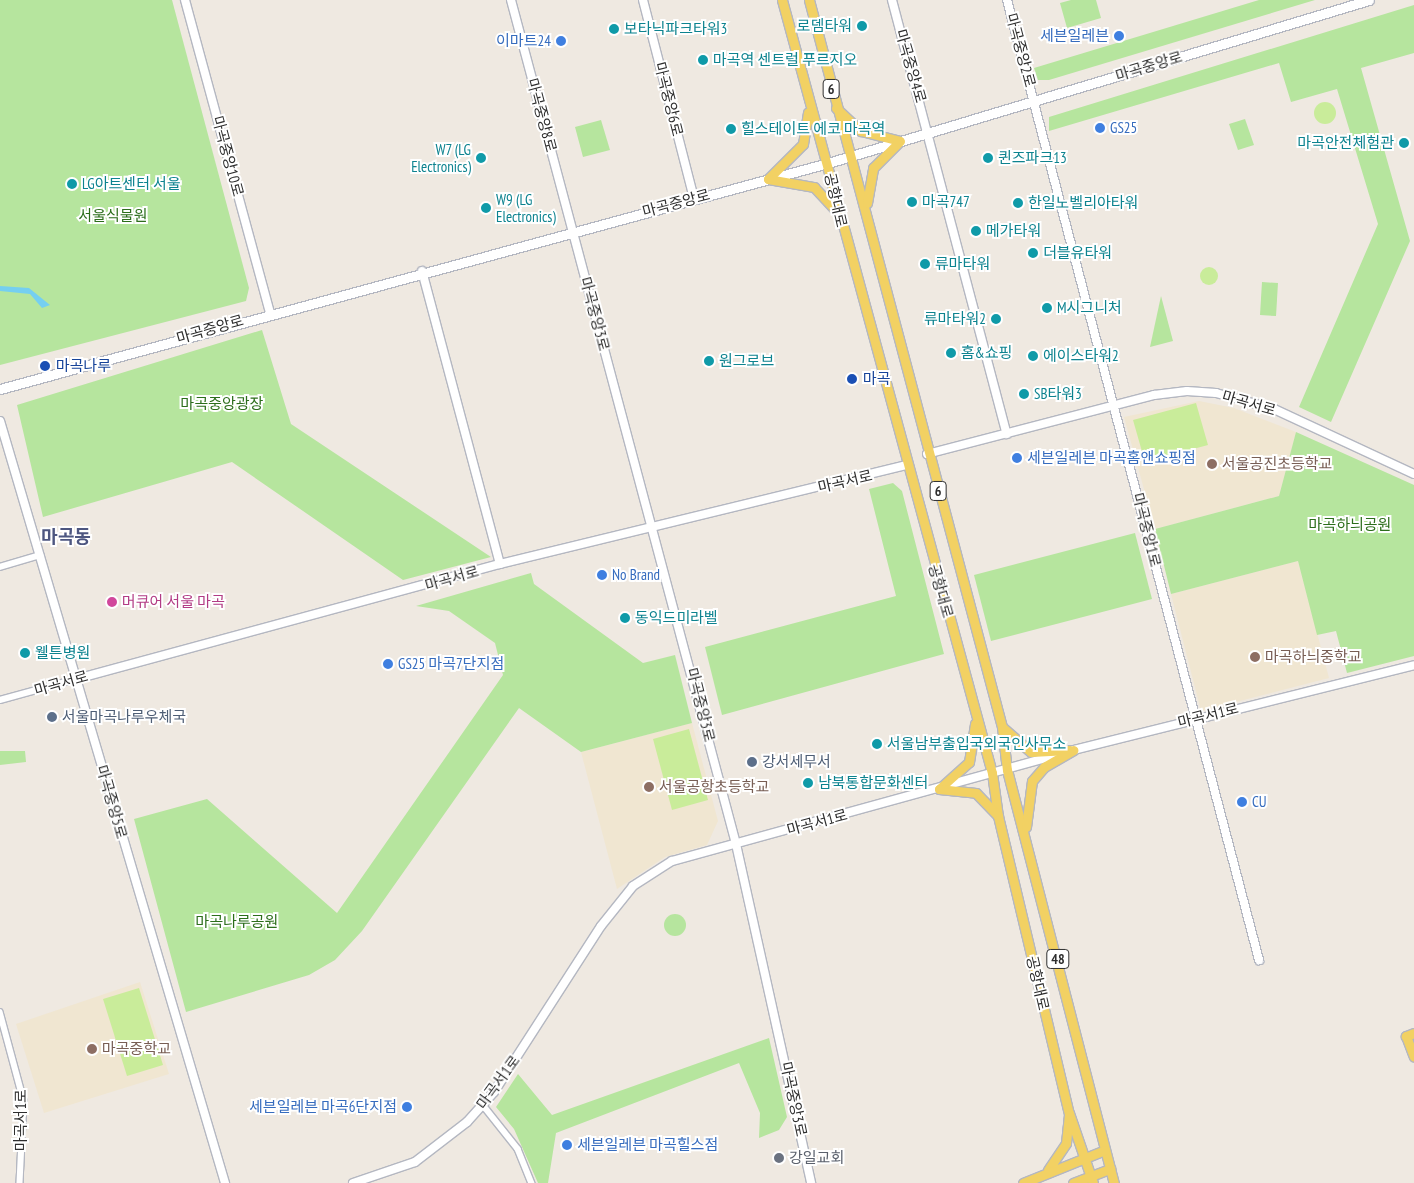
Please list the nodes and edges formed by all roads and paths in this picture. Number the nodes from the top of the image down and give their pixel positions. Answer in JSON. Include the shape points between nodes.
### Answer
{"nodes":[{"id":1,"x":185,"y":0,"type":"edge"},
{"id":2,"x":511,"y":0,"type":"edge"},
{"id":3,"x":644,"y":0,"type":"edge"},
{"id":4,"x":782,"y":0,"type":"edge"},
{"id":5,"x":808,"y":0,"type":"edge"},
{"id":6,"x":892,"y":0,"type":"edge"},
{"id":7,"x":1007,"y":0,"type":"edge"},
{"id":8,"x":1369,"y":0,"type":"edge"},
{"id":9,"x":1346,"y":3,"type":"edge"},
{"id":10,"x":1035,"y":100,"type":"junction"},
{"id":11,"x":836,"y":107,"type":"junction"},
{"id":12,"x":808,"y":108,"type":"junction"},
{"id":13,"x":929,"y":132,"type":"junction"},
{"id":14,"x":900,"y":141,"type":"junction"},
{"id":15,"x":848,"y":157,"type":"junction"},
{"id":16,"x":828,"y":163,"type":"junction"},
{"id":17,"x":768,"y":179,"type":"junction"},
{"id":18,"x":694,"y":198,"type":"junction"},
{"id":19,"x":867,"y":213,"type":"junction"},
{"id":20,"x":839,"y":214,"type":"junction"},
{"id":21,"x":573,"y":230,"type":"junction"},
{"id":22,"x":422,"y":271,"type":"junction"},
{"id":23,"x":270,"y":312,"type":"junction"},
{"id":24,"x":0,"y":389,"type":"edge"},
{"id":25,"x":1115,"y":406,"type":"junction"},
{"id":26,"x":0,"y":421,"type":"edge"},
{"id":27,"x":1007,"y":434,"type":"junction"},
{"id":28,"x":927,"y":454,"type":"junction"},
{"id":29,"x":906,"y":465,"type":"junction"},
{"id":30,"x":1414,"y":474,"type":"edge"},
{"id":31,"x":654,"y":526,"type":"junction"},
{"id":32,"x":40,"y":555,"type":"junction"},
{"id":33,"x":500,"y":564,"type":"junction"},
{"id":34,"x":0,"y":567,"type":"edge"},
{"id":35,"x":1414,"y":665,"type":"edge"},
{"id":36,"x":76,"y":679,"type":"junction"},
{"id":37,"x":0,"y":700,"type":"edge"},
{"id":38,"x":976,"y":715,"type":"junction"},
{"id":39,"x":1196,"y":718,"type":"junction"},
{"id":40,"x":1002,"y":727,"type":"junction"},
{"id":41,"x":1074,"y":750,"type":"junction"},
{"id":42,"x":1007,"y":770,"type":"junction"},
{"id":43,"x":992,"y":773,"type":"junction"},
{"id":44,"x":939,"y":789,"type":"junction"},
{"id":45,"x":998,"y":816,"type":"junction"},
{"id":46,"x":1025,"y":836,"type":"junction"},
{"id":47,"x":736,"y":844,"type":"junction"},
{"id":48,"x":1259,"y":960,"type":"dead end"},
{"id":49,"x":0,"y":1012,"type":"edge"},
{"id":50,"x":1414,"y":1033,"type":"edge"},
{"id":51,"x":1414,"y":1057,"type":"edge"},
{"id":52,"x":484,"y":1105,"type":"junction"},
{"id":53,"x":1069,"y":1113,"type":"junction"},
{"id":54,"x":1105,"y":1150,"type":"junction"},
{"id":55,"x":1086,"y":1158,"type":"junction"},
{"id":56,"x":1110,"y":1169,"type":"junction"},
{"id":57,"x":1048,"y":1170,"type":"junction"},
{"id":58,"x":1092,"y":1179,"type":"edge"},
{"id":59,"x":20,"y":1183,"type":"edge"},
{"id":60,"x":225,"y":1183,"type":"edge"},
{"id":61,"x":353,"y":1183,"type":"edge"},
{"id":62,"x":532,"y":1183,"type":"edge"},
{"id":63,"x":811,"y":1183,"type":"edge"},
{"id":64,"x":1022,"y":1183,"type":"edge"},
{"id":65,"x":1073,"y":1183,"type":"edge"},
{"id":66,"x":1114,"y":1183,"type":"edge"}],
"edges":[{"from":1,"to":23,"type":"street","name":"마곡중앙10로"},
{"from":2,"to":21,"type":"street","name":"마곡중앙8로"},
{"from":3,"to":18,"type":"street","name":"마곡중앙6로"},
{"from":4,"to":12,"type":"main road","name":"공항대로","number":"6"},
{"from":5,"to":11,"type":"main road","name":"공항대로","number":"6"},
{"from":6,"to":13,"type":"street","name":"마곡중앙4로"},
{"from":7,"to":10,"type":"street","name":"마곡중앙2로"},
{"from":8,"to":9,"type":"main road","name":"마곡중앙로"},
{"from":9,"to":10,"type":"main road","name":"마곡중앙로"},
{"from":10,"to":13,"type":"main road","name":"마곡중앙로"},
{"from":10,"to":25,"type":"street","name":"마곡중앙1로"},
{"from":11,"to":14,"type":"main road","via":[[861,131]]},
{"from":11,"to":15,"type":"main road","name":"공항대로","number":"6"},
{"from":12,"to":16,"type":"main road","name":"공항대로","number":"6"},
{"from":12,"to":17,"type":"main road","via":[[802,145]]},
{"from":13,"to":14,"type":"main road","name":"마곡중앙로"},
{"from":13,"to":27,"type":"street"},
{"from":14,"to":15,"type":"main road","name":"마곡중앙로"},
{"from":14,"to":19,"type":"main road","via":[[872,168]]},
{"from":15,"to":16,"type":"main road","name":"마곡중앙로"},
{"from":15,"to":19,"type":"main road","name":"공항대로","number":"6"},
{"from":16,"to":17,"type":"main road","name":"마곡중앙로"},
{"from":16,"to":20,"type":"main road","name":"공항대로","number":"6"},
{"from":17,"to":18,"type":"main road","name":"마곡중앙로"},
{"from":17,"to":20,"type":"main road","via":[[814,187]]},
{"from":18,"to":21,"type":"main road","name":"마곡중앙로"},
{"from":19,"to":28,"type":"main road","name":"공항대로","number":"6"},
{"from":20,"to":29,"type":"main road","name":"공항대로","number":"6","via":[[899,422]]},
{"from":21,"to":22,"type":"main road","name":"마곡중앙로"},
{"from":21,"to":31,"type":"street","name":"마곡중앙3로"},
{"from":22,"to":23,"type":"main road","name":"마곡중앙로"},
{"from":22,"to":33,"type":"street"},
{"from":23,"to":24,"type":"main road","name":"마곡중앙로"},
{"from":25,"to":27,"type":"street","name":"마곡서로"},
{"from":25,"to":30,"type":"street","name":"마곡서로","via":[[1187,391],[1216,393],[1274,409]]},
{"from":25,"to":39,"type":"street","name":"마곡중앙1로"},
{"from":26,"to":32,"type":"street","name":"마곡중앙5로"},
{"from":27,"to":28,"type":"street","name":"마곡서로"},
{"from":28,"to":40,"type":"main road","name":"공항대로","number":"6"},
{"from":29,"to":31,"type":"street","name":"마곡서로","via":[[844,484],[783,493]]},
{"from":29,"to":38,"type":"main road","name":"공항대로","number":"6"},
{"from":31,"to":33,"type":"street","name":"마곡서로"},
{"from":31,"to":47,"type":"street","name":"마곡중앙3로"},
{"from":32,"to":34,"type":"street"},
{"from":32,"to":36,"type":"street","name":"마곡중앙5로"},
{"from":33,"to":36,"type":"street","name":"마곡서로"},
{"from":35,"to":39,"type":"street","name":"마곡서1로"},
{"from":36,"to":37,"type":"street","name":"마곡서로"},
{"from":36,"to":60,"type":"street","name":"마곡중앙5로"},
{"from":38,"to":43,"type":"main road","name":"공항대로","number":"6"},
{"from":38,"to":44,"type":"main road","via":[[970,762]]},
{"from":39,"to":41,"type":"street","name":"마곡서1로"},
{"from":39,"to":48,"type":"street","name":"마곡중앙1로"},
{"from":40,"to":41,"type":"main road","via":[[1031,752]]},
{"from":40,"to":42,"type":"main road","name":"공항대로","number":"6"},
{"from":41,"to":42,"type":"street","name":"마곡서1로"},
{"from":41,"to":46,"type":"main road","via":[[1044,767],[1032,781]]},
{"from":42,"to":43,"type":"street","name":"마곡서1로"},
{"from":42,"to":46,"type":"main road","name":"공항대로","number":"48"},
{"from":43,"to":44,"type":"street","name":"마곡서1로"},
{"from":43,"to":45,"type":"main road","name":"공항대로","number":"48"},
{"from":44,"to":45,"type":"main road","via":[[976,794]]},
{"from":44,"to":47,"type":"street","name":"마곡서1로"},
{"from":45,"to":53,"type":"main road","name":"공항대로","number":"48"},
{"from":46,"to":54,"type":"main road","name":"공항대로","number":"48","via":[[1097,1106]]},
{"from":47,"to":52,"type":"street","name":"마곡서1로","via":[[672,861],[633,886],[601,926]]},
{"from":47,"to":63,"type":"street","name":"마곡중앙3로"},
{"from":49,"to":59,"type":"street","name":"마곡서1로","via":[[24,1101]]},
{"from":50,"to":51,"type":"main road","via":[[1406,1036]]},
{"from":52,"to":61,"type":"street","name":"마곡서1로","via":[[443,1144],[415,1162]]},
{"from":52,"to":62,"type":"street","via":[[518,1149]]},
{"from":53,"to":55,"type":"main road","name":"공항대로","number":"48"},
{"from":53,"to":57,"type":"main road","via":[[1066,1143]]},
{"from":54,"to":55,"type":"main road"},
{"from":54,"to":56,"type":"main road","name":"공항대로","number":"48"},
{"from":55,"to":57,"type":"main road"},
{"from":55,"to":58,"type":"main road","name":"공항대로","number":"48"},
{"from":56,"to":58,"type":"main road"},
{"from":56,"to":66,"type":"main road","name":"공항대로","number":"48"},
{"from":57,"to":64,"type":"main road"},
{"from":58,"to":65,"type":"main road"}]}
